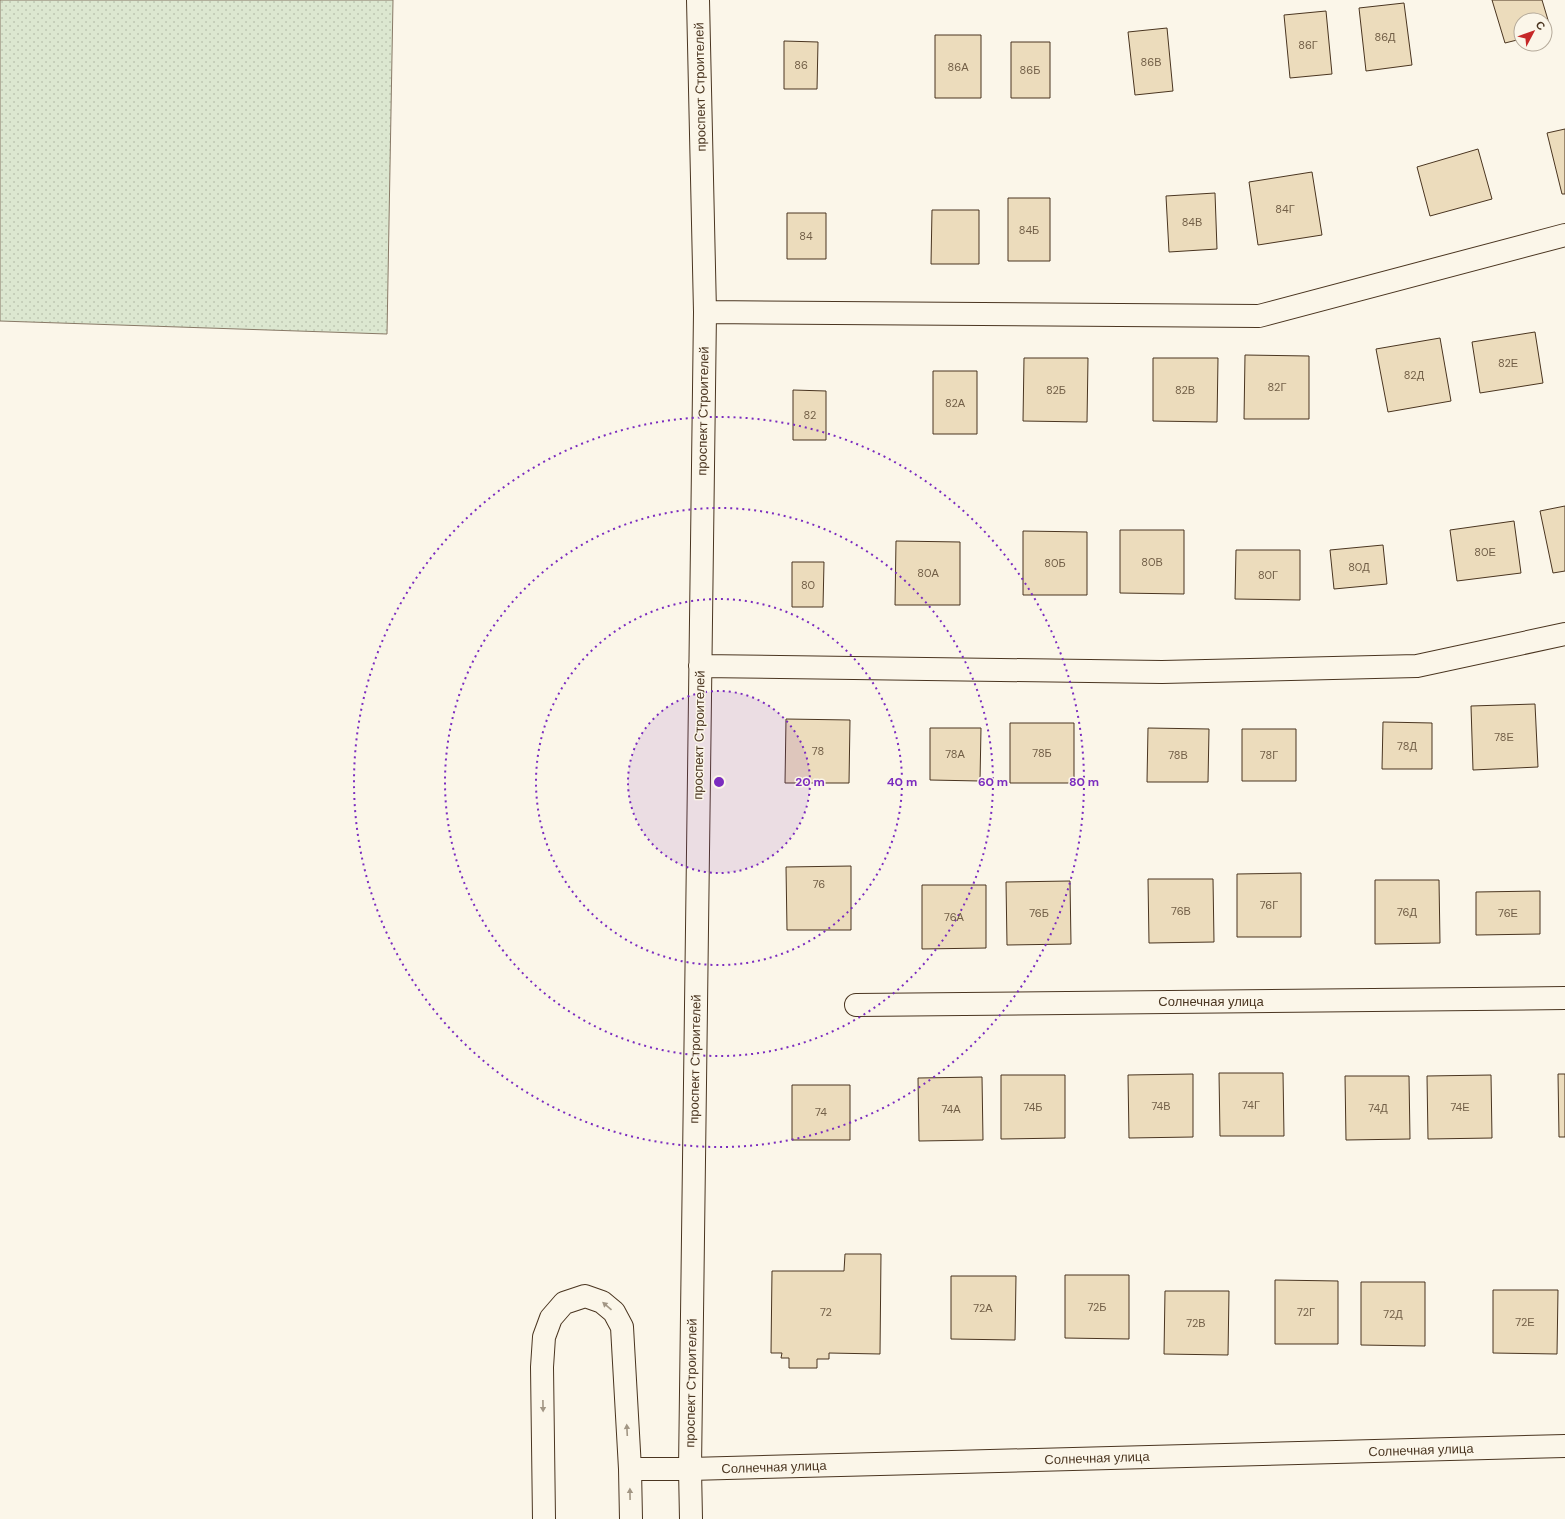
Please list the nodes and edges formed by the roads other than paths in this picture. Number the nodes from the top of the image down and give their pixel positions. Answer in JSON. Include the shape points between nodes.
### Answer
{"nodes":[{"id":1,"x":698,"y":0,"type":"edge"},
{"id":2,"x":1565,"y":235,"type":"edge"},
{"id":3,"x":705,"y":312,"type":"junction"},
{"id":4,"x":1565,"y":634,"type":"edge"},
{"id":5,"x":700,"y":666,"type":"junction"},
{"id":6,"x":1565,"y":998,"type":"edge"},
{"id":7,"x":856,"y":1005,"type":"dead end"},
{"id":8,"x":1565,"y":1446,"type":"edge"},
{"id":9,"x":630,"y":1469,"type":"junction"},
{"id":10,"x":690,"y":1469,"type":"junction"},
{"id":11,"x":544,"y":1519,"type":"edge"},
{"id":12,"x":631,"y":1519,"type":"edge"},
{"id":13,"x":691,"y":1519,"type":"edge"}],
"edges":[{"from":1,"to":3,"type":"street","name":"проспект Строителей"},
{"from":2,"to":3,"type":"street","via":[[1259,316]]},
{"from":3,"to":5,"type":"street","name":"проспект Строителей"},
{"from":4,"to":5,"type":"street","via":[[1417,666],[1162,672]]},
{"from":5,"to":10,"type":"street","name":"проспект Строителей"},
{"from":6,"to":7,"type":"street","name":"Солнечная улица"},
{"from":8,"to":10,"type":"street","name":"Солнечная улица"},
{"from":9,"to":10,"type":"street","name":"Солнечная улица"},
{"from":9,"to":11,"type":"street","one_way":true,"via":[[622,1327],[614,1312],[602,1302],[585,1296],[564,1303],[551,1318],[544,1337]]},
{"from":12,"to":9,"type":"street","one_way":true},
{"from":10,"to":13,"type":"street","name":"проспект Строителей"}]}
